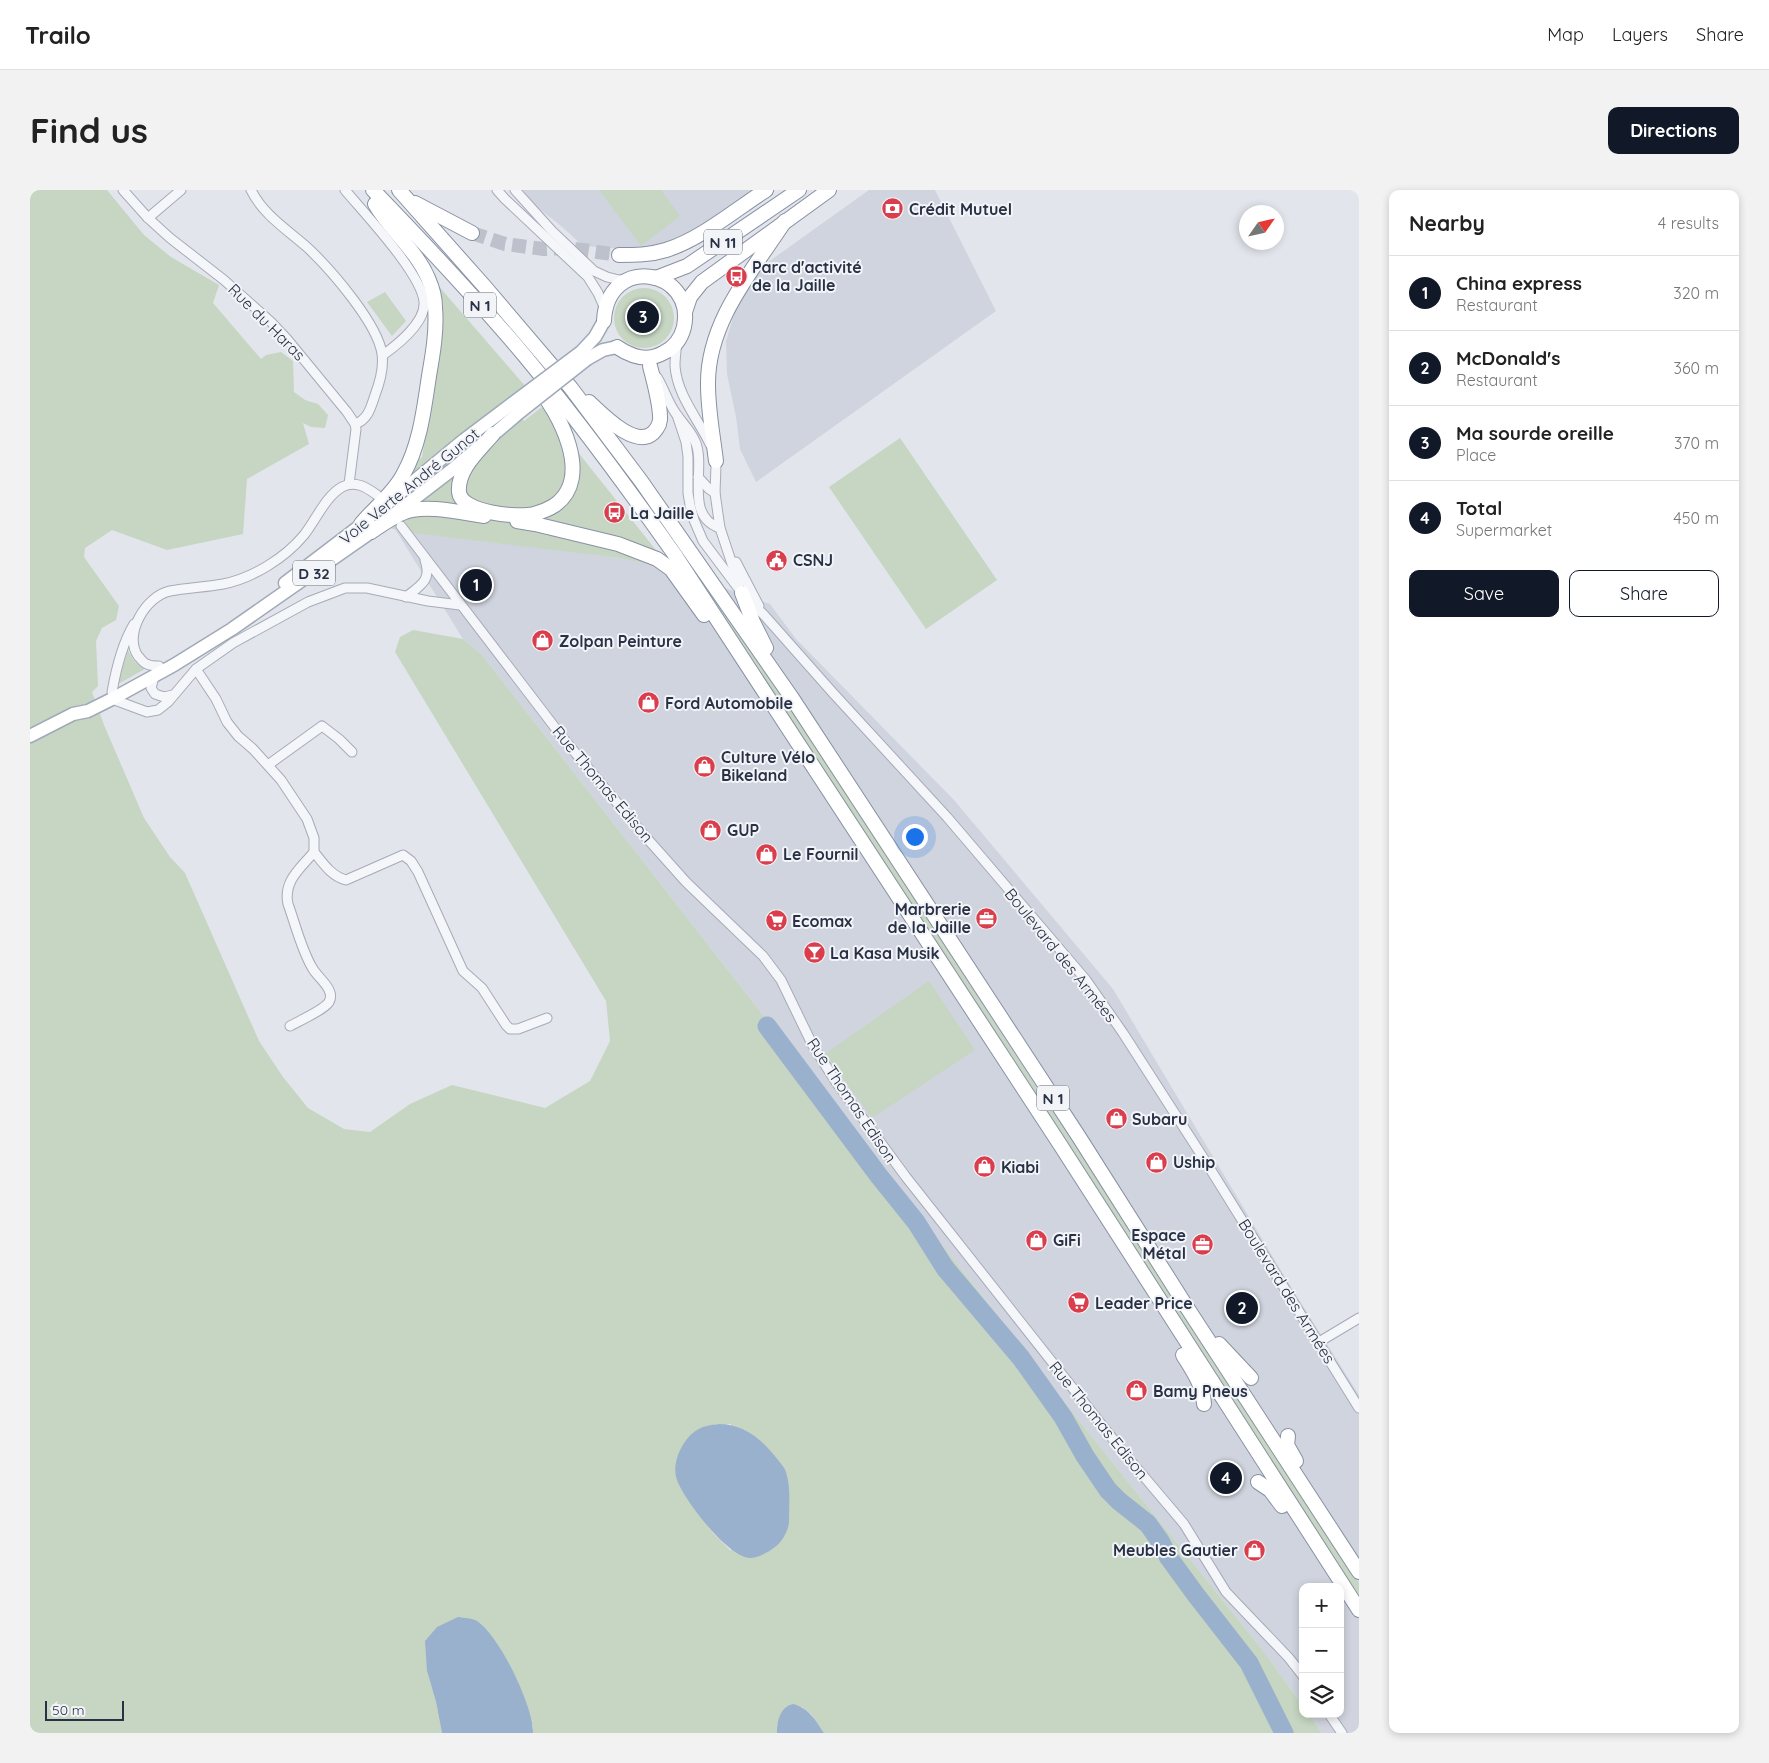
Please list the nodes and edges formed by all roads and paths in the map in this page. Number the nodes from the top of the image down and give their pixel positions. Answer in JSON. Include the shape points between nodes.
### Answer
{"nodes":[{"id":1,"x":124,"y":190,"type":"edge"},
{"id":2,"x":251,"y":190,"type":"edge"},
{"id":3,"x":345,"y":190,"type":"edge"},
{"id":4,"x":362,"y":190,"type":"edge"},
{"id":5,"x":497,"y":190,"type":"edge"},
{"id":6,"x":515,"y":190,"type":"edge"},
{"id":7,"x":766,"y":190,"type":"edge"},
{"id":8,"x":799,"y":190,"type":"edge"},
{"id":9,"x":829,"y":190,"type":"edge"},
{"id":10,"x":178,"y":191,"type":"edge"},
{"id":11,"x":403,"y":194,"type":"edge"},
{"id":12,"x":374,"y":197,"type":"edge"},
{"id":13,"x":148,"y":218,"type":"junction"},
{"id":14,"x":785,"y":221,"type":"junction"},
{"id":15,"x":472,"y":233,"type":"tunnel mouth"},
{"id":16,"x":619,"y":255,"type":"tunnel mouth"},
{"id":17,"x":656,"y":278,"type":"junction"},
{"id":18,"x":629,"y":279,"type":"junction"},
{"id":19,"x":685,"y":312,"type":"junction"},
{"id":20,"x":604,"y":315,"type":"junction"},
{"id":21,"x":677,"y":342,"type":"junction"},
{"id":22,"x":617,"y":347,"type":"joint"},
{"id":23,"x":383,"y":355,"type":"junction"},
{"id":24,"x":584,"y":356,"type":"junction"},
{"id":25,"x":648,"y":362,"type":"junction"},
{"id":26,"x":571,"y":388,"type":"junction"},
{"id":27,"x":517,"y":407,"type":"junction"},
{"id":28,"x":678,"y":418,"type":"junction"},
{"id":29,"x":355,"y":424,"type":"junction"},
{"id":30,"x":493,"y":434,"type":"junction"},
{"id":31,"x":716,"y":461,"type":"junction"},
{"id":32,"x":698,"y":477,"type":"junction"},
{"id":33,"x":348,"y":484,"type":"junction"},
{"id":34,"x":715,"y":492,"type":"junction"},
{"id":35,"x":376,"y":495,"type":"dead end"},
{"id":36,"x":401,"y":526,"type":"dead end"},
{"id":37,"x":366,"y":528,"type":"junction"},
{"id":38,"x":720,"y":528,"type":"junction"},
{"id":39,"x":724,"y":540,"type":"junction"},
{"id":40,"x":423,"y":555,"type":"junction"},
{"id":41,"x":742,"y":593,"type":"junction"},
{"id":42,"x":406,"y":596,"type":"junction"},
{"id":43,"x":460,"y":605,"type":"junction"},
{"id":44,"x":764,"y":615,"type":"junction"},
{"id":45,"x":140,"y":616,"type":"junction"},
{"id":46,"x":196,"y":669,"type":"junction"},
{"id":47,"x":156,"y":671,"type":"junction"},
{"id":48,"x":112,"y":695,"type":"junction"},
{"id":49,"x":173,"y":695,"type":"junction"},
{"id":50,"x":792,"y":698,"type":"junction"},
{"id":51,"x":774,"y":707,"type":"junction"},
{"id":52,"x":30,"y":736,"type":"edge"},
{"id":53,"x":352,"y":752,"type":"dead end"},
{"id":54,"x":268,"y":765,"type":"junction"},
{"id":55,"x":314,"y":852,"type":"junction"},
{"id":56,"x":547,"y":1018,"type":"dead end"},
{"id":57,"x":290,"y":1026,"type":"dead end"},
{"id":58,"x":1133,"y":1259,"type":"junction"},
{"id":59,"x":1188,"y":1310,"type":"junction"},
{"id":60,"x":1359,"y":1318,"type":"edge"},
{"id":61,"x":1319,"y":1342,"type":"junction"},
{"id":62,"x":1251,"y":1378,"type":"dead end"},
{"id":63,"x":1204,"y":1404,"type":"dead end"},
{"id":64,"x":1359,"y":1408,"type":"edge"},
{"id":65,"x":1288,"y":1436,"type":"dead end"},
{"id":66,"x":1258,"y":1482,"type":"dead end"},
{"id":67,"x":1358,"y":1570,"type":"edge"},
{"id":68,"x":1341,"y":1582,"type":"junction"},
{"id":69,"x":1359,"y":1610,"type":"edge"},
{"id":70,"x":1301,"y":1673,"type":"edge"},
{"id":71,"x":1332,"y":1718,"type":"edge"},
{"id":72,"x":1342,"y":1733,"type":"edge"}],
"edges":[{"from":1,"to":13,"type":"street","name":"Rue du Haras"},
{"from":2,"to":23,"type":"street","via":[[263,209],[310,250],[346,290],[371,327]]},
{"from":3,"to":23,"type":"street","via":[[421,288],[424,304],[421,316],[398,345]]},
{"from":4,"to":12,"type":"highway"},
{"from":5,"to":20,"type":"street","via":[[588,277],[598,293]]},
{"from":6,"to":18,"type":"street","via":[[594,271],[619,280]]},
{"from":7,"to":16,"type":"highway","via":[[676,246],[642,255]]},
{"from":8,"to":17,"type":"highway","number":"N 11","via":[[687,266]]},
{"from":9,"to":14,"type":"highway","number":"N 11"},
{"from":10,"to":13,"type":"street"},
{"from":11,"to":15,"type":"highway"},
{"from":11,"to":26,"type":"highway","number":"N 1"},
{"from":12,"to":30,"type":"highway","via":[[512,354],[559,418],[569,443],[572,462],[567,492],[556,504],[533,514],[516,515],[483,510],[464,502],[459,494],[460,479]]},
{"from":12,"to":37,"type":"highway","via":[[427,276],[433,293],[436,324],[415,448],[406,471]]},
{"from":12,"to":51,"type":"highway","number":"N 1","via":[[467,290],[572,415],[675,555]]},
{"from":13,"to":29,"type":"street","name":"Rue du Haras","via":[[271,322]]},
{"from":14,"to":19,"type":"highway","number":"N 11","via":[[702,282],[690,297]]},
{"from":14,"to":31,"type":"highway","via":[[738,290],[718,333],[708,384]]},
{"from":17,"to":18,"type":"highway"},
{"from":17,"to":19,"type":"highway","via":[[676,290]]},
{"from":18,"to":20,"type":"highway","via":[[612,292]]},
{"from":19,"to":21,"type":"highway","via":[[682,334]]},
{"from":20,"to":24,"type":"main road","name":"Voie Verte André Gunot","number":"D 32"},
{"from":21,"to":25,"type":"highway"},
{"from":21,"to":31,"type":"street","via":[[675,367],[680,384]]},
{"from":22,"to":24,"type":"main road","name":"Voie Verte André Gunot","number":"D 32"},
{"from":22,"to":25,"type":"highway"},
{"from":23,"to":29,"type":"street","via":[[382,376],[369,412]]},
{"from":24,"to":27,"type":"main road","name":"Voie Verte André Gunot","number":"D 32","bridge":true},
{"from":25,"to":26,"type":"highway","via":[[660,417],[654,432],[644,437],[618,427]]},
{"from":25,"to":28,"type":"street"},
{"from":26,"to":50,"type":"highway","number":"N 1","via":[[641,481]]},
{"from":27,"to":30,"type":"main road","name":"Voie Verte André Gunot","number":"D 32"},
{"from":27,"to":37,"type":"main road","name":"Voie Verte André Gunot","number":"D 32","via":[[464,440]]},
{"from":28,"to":32,"type":"street","via":[[695,440]]},
{"from":28,"to":41,"type":"street","name":"Boulevard des Armées","via":[[686,442],[688,493],[694,520],[703,541]]},
{"from":29,"to":33,"type":"street"},
{"from":30,"to":37,"type":"main road","name":"Voie Verte André Gunot","number":"D 32","via":[[453,469]]},
{"from":31,"to":34,"type":"street"},
{"from":32,"to":34,"type":"street"},
{"from":32,"to":38,"type":"street","via":[[702,514],[710,525]]},
{"from":33,"to":35,"type":"street","via":[[360,484]]},
{"from":33,"to":45,"type":"street","via":[[329,499],[294,546],[264,568],[224,584],[164,592],[151,601]]},
{"from":34,"to":38,"type":"street"},
{"from":36,"to":40,"type":"street","name":"Rue Thomas Edison"},
{"from":37,"to":47,"type":"main road","name":"Voie Verte André Gunot","number":"D 32","via":[[269,604]]},
{"from":37,"to":51,"type":"highway","via":[[413,509],[430,508],[535,524],[618,544],[657,559],[671,569]]},
{"from":38,"to":39,"type":"street"},
{"from":39,"to":41,"type":"street"},
{"from":39,"to":44,"type":"street","name":"Boulevard des Armées"},
{"from":40,"to":42,"type":"street","via":[[427,575],[423,583]]},
{"from":40,"to":43,"type":"street","name":"Rue Thomas Edison"},
{"from":41,"to":44,"type":"street","name":"Boulevard des Armées"},
{"from":41,"to":50,"type":"highway","via":[[753,622]]},
{"from":42,"to":43,"type":"street"},
{"from":42,"to":46,"type":"street","via":[[367,588],[345,588],[333,592],[254,631]]},
{"from":43,"to":70,"type":"street","name":"Rue Thomas Edison","via":[[563,738],[644,835],[686,882],[763,956],[780,980],[812,1044],[836,1082],[906,1177],[1184,1524],[1226,1592]]},
{"from":44,"to":61,"type":"street","name":"Boulevard des Armées","via":[[947,817],[1086,980]]},
{"from":45,"to":47,"type":"street","via":[[134,647],[142,661]]},
{"from":45,"to":48,"type":"street","via":[[127,636]]},
{"from":46,"to":49,"type":"street"},
{"from":46,"to":54,"type":"street","via":[[227,722]]},
{"from":47,"to":48,"type":"main road","name":"Voie Verte André Gunot","number":"D 32"},
{"from":47,"to":49,"type":"street","via":[[151,688],[155,694]]},
{"from":48,"to":49,"type":"street","via":[[147,712],[162,707]]},
{"from":48,"to":52,"type":"main road","name":"Voie Verte André Gunot","number":"D 32","via":[[88,711],[73,714]]},
{"from":50,"to":59,"type":"highway","number":"N 1"},
{"from":51,"to":58,"type":"highway","number":"N 1"},
{"from":53,"to":54,"type":"street","via":[[322,726]]},
{"from":54,"to":55,"type":"street","via":[[307,819],[314,838]]},
{"from":55,"to":56,"type":"street","via":[[338,878],[346,880],[403,855],[418,872],[463,972],[482,988],[506,1025],[510,1029],[518,1028]]},
{"from":55,"to":57,"type":"street","via":[[288,884],[286,894],[310,964],[331,995],[325,1006]]},
{"from":58,"to":63,"type":"highway","via":[[1156,1310],[1200,1382]]},
{"from":58,"to":68,"type":"highway","number":"N 1"},
{"from":59,"to":62,"type":"highway"},
{"from":59,"to":67,"type":"highway","number":"N 1"},
{"from":60,"to":61,"type":"street"},
{"from":61,"to":64,"type":"street","name":"Boulevard des Armées"},
{"from":65,"to":67,"type":"highway","via":[[1289,1450]]},
{"from":66,"to":68,"type":"highway","via":[[1270,1490]]},
{"from":68,"to":69,"type":"highway","number":"N 1"},
{"from":71,"to":72,"type":"street"}]}
